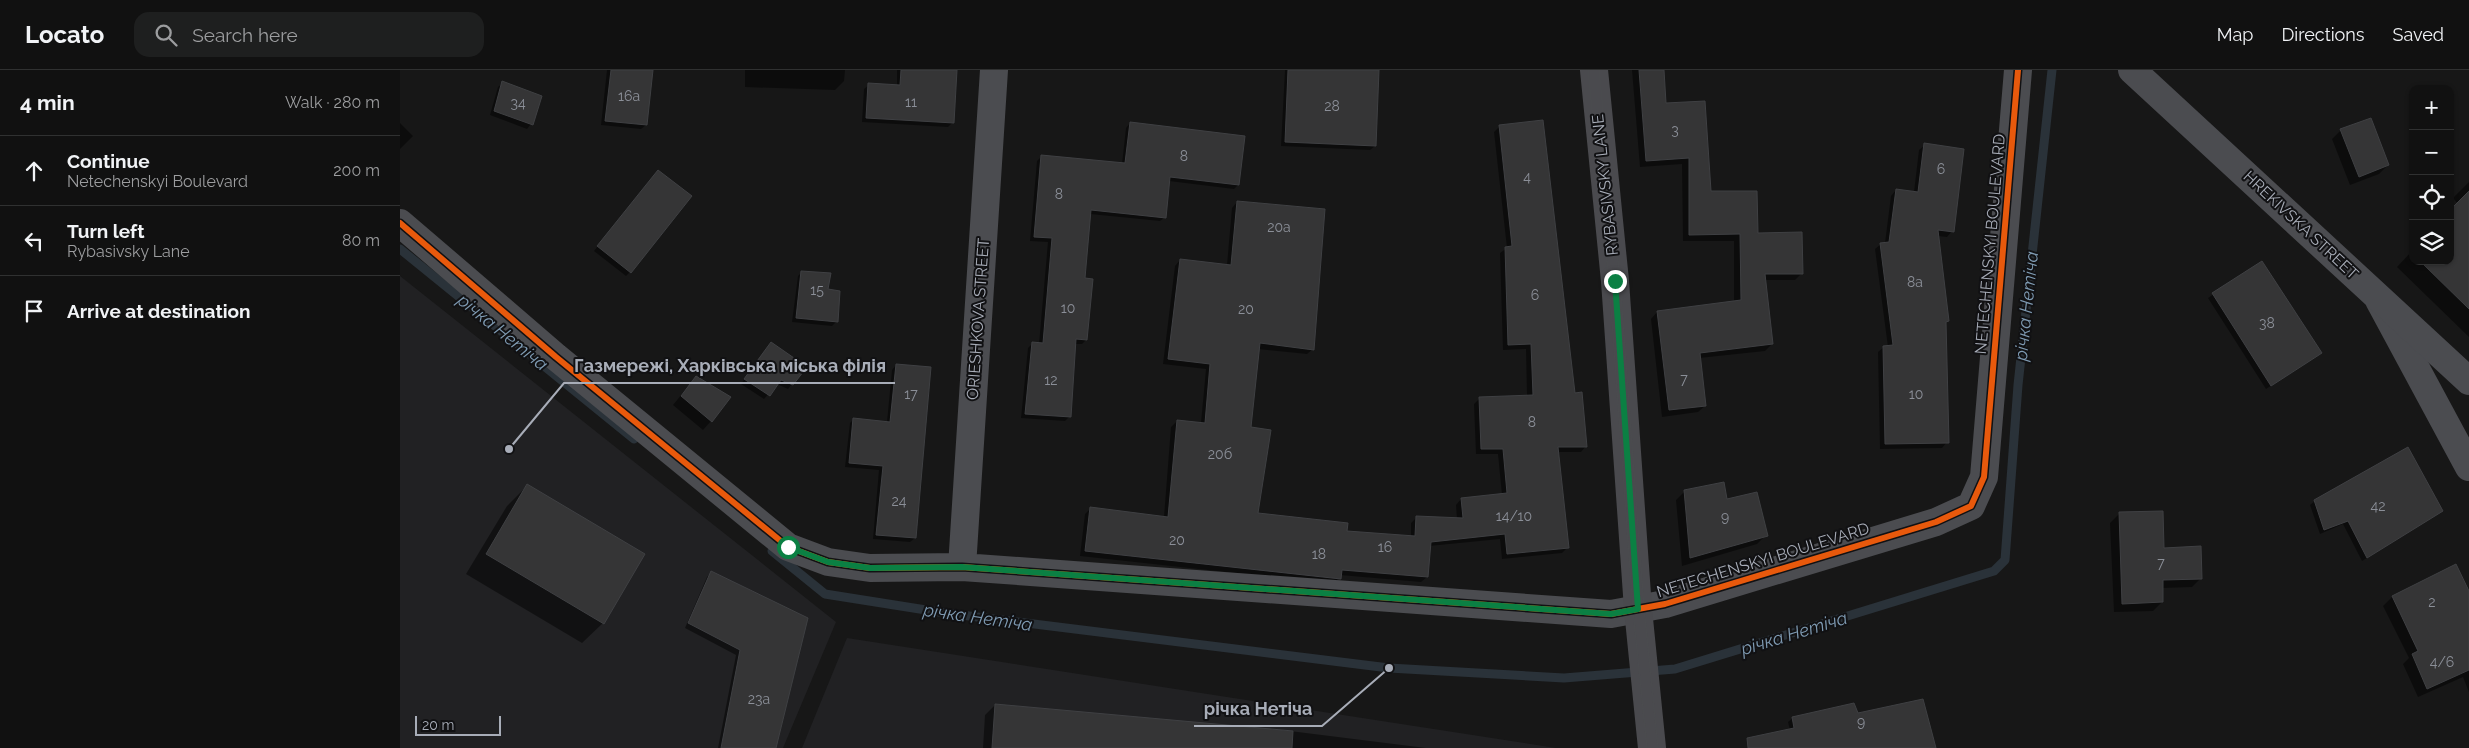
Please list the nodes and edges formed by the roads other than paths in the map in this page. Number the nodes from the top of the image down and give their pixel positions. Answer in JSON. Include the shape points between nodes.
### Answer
{"nodes":[{"id":1,"x":994,"y":70,"type":"edge"},
{"id":2,"x":1594,"y":70,"type":"edge"},
{"id":3,"x":2018,"y":70,"type":"edge"},
{"id":4,"x":2132,"y":70,"type":"edge"},
{"id":5,"x":400,"y":223,"type":"edge"},
{"id":6,"x":2376,"y":294,"type":"junction"},
{"id":7,"x":2469,"y":381,"type":"edge"},
{"id":8,"x":2469,"y":466,"type":"edge"},
{"id":9,"x":962,"y":567,"type":"junction"},
{"id":10,"x":1638,"y":609,"type":"junction"},
{"id":11,"x":1652,"y":748,"type":"edge"}],
"edges":[{"from":1,"to":9,"type":"street","name":"ORIESHKOVA STREET"},
{"from":2,"to":10,"type":"main road","name":"RYBASIVSKY LANE","via":[[1615,281]]},
{"from":3,"to":10,"type":"street","name":"NETECHENSKYI BOULEVARD","via":[[1984,477],[1971,506],[1927,525],[1666,604]]},
{"from":4,"to":6,"type":"street","name":"HREKIVSKA STREET"},
{"from":5,"to":9,"type":"street","name":"NETECHENSKYI BOULEVARD","via":[[556,357],[788,547],[828,562],[870,568]]},
{"from":6,"to":7,"type":"street","name":"HREKIVSKA STREET"},
{"from":6,"to":8,"type":"street"},
{"from":9,"to":10,"type":"street","name":"NETECHENSKYI BOULEVARD","via":[[1611,614]]},
{"from":10,"to":11,"type":"main road","name":"RYBASIVSKY LANE"}]}
